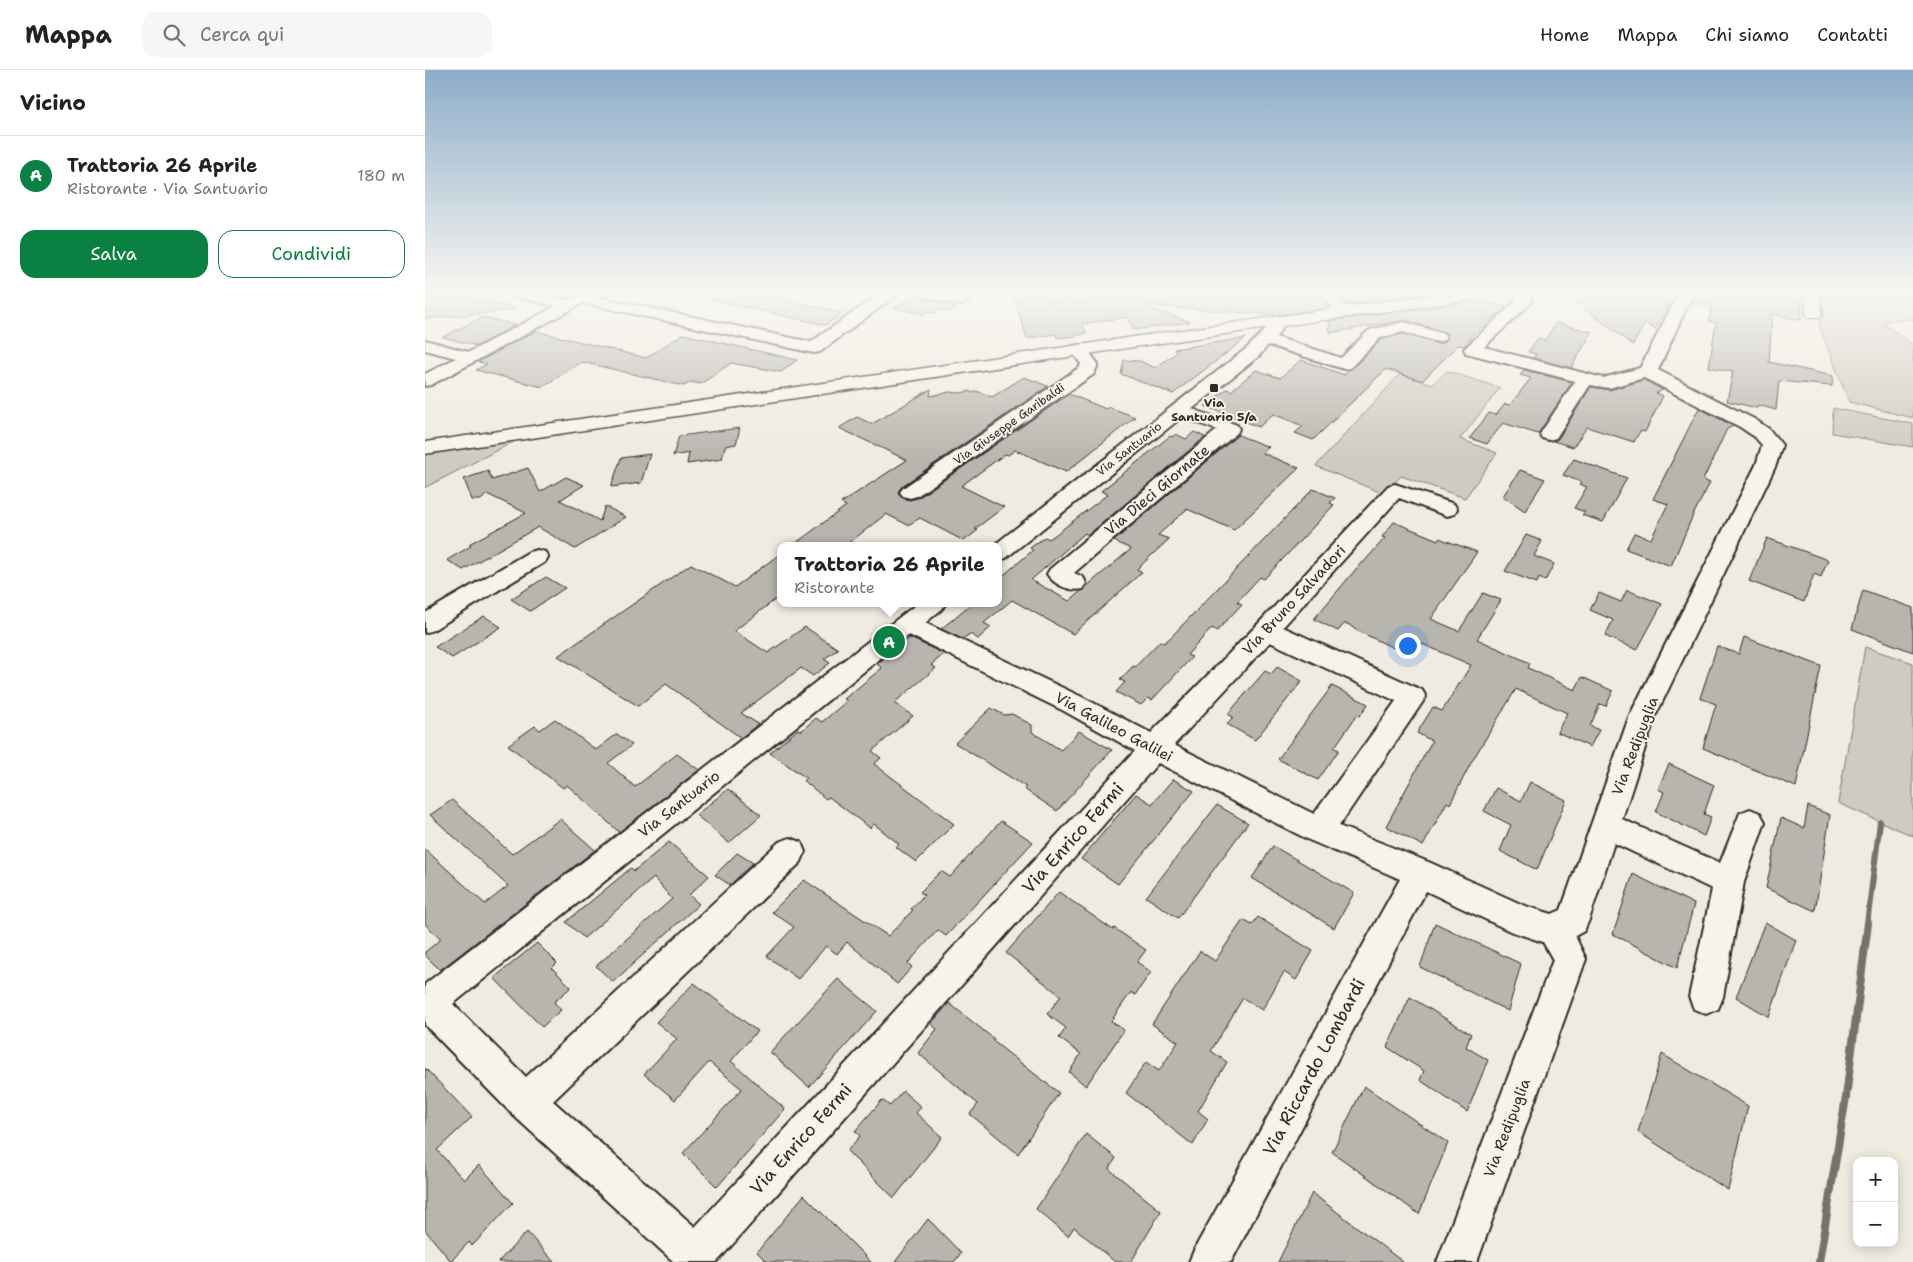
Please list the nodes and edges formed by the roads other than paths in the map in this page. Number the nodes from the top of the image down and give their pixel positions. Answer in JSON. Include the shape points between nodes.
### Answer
{"nodes":[{"id":1,"x":439,"y":349,"type":"edge"},
{"id":2,"x":486,"y":349,"type":"edge"},
{"id":3,"x":1089,"y":349,"type":"edge"},
{"id":4,"x":1256,"y":349,"type":"edge"},
{"id":5,"x":1295,"y":349,"type":"edge"},
{"id":6,"x":1359,"y":349,"type":"edge"},
{"id":7,"x":1462,"y":349,"type":"edge"},
{"id":8,"x":1472,"y":349,"type":"joint"},
{"id":9,"x":1659,"y":349,"type":"edge"},
{"id":10,"x":1079,"y":350,"type":"junction"},
{"id":11,"x":470,"y":357,"type":"junction"},
{"id":12,"x":1650,"y":373,"type":"junction"},
{"id":13,"x":1586,"y":378,"type":"junction"},
{"id":14,"x":425,"y":381,"type":"edge"},
{"id":15,"x":1179,"y":410,"type":"junction"},
{"id":16,"x":1549,"y":434,"type":"dead end"},
{"id":17,"x":429,"y":447,"type":"edge"},
{"id":18,"x":910,"y":492,"type":"dead end"},
{"id":19,"x":1447,"y":508,"type":"dead end"},
{"id":20,"x":1002,"y":550,"type":"edge"},
{"id":21,"x":537,"y":557,"type":"dead end"},
{"id":22,"x":1075,"y":583,"type":"dead end"},
{"id":23,"x":928,"y":607,"type":"edge"},
{"id":24,"x":425,"y":624,"type":"edge"},
{"id":25,"x":907,"y":624,"type":"junction"},
{"id":26,"x":1267,"y":630,"type":"junction"},
{"id":27,"x":1154,"y":748,"type":"junction"},
{"id":28,"x":1750,"y":822,"type":"dead end"},
{"id":29,"x":1605,"y":825,"type":"junction"},
{"id":30,"x":1319,"y":831,"type":"junction"},
{"id":31,"x":790,"y":852,"type":"dead end"},
{"id":32,"x":1420,"y":873,"type":"junction"},
{"id":33,"x":1729,"y":882,"type":"junction"},
{"id":34,"x":1554,"y":930,"type":"junction"},
{"id":35,"x":1706,"y":997,"type":"dead end"},
{"id":36,"x":426,"y":1004,"type":"edge"},
{"id":37,"x":526,"y":1102,"type":"junction"},
{"id":38,"x":699,"y":1259,"type":"edge"},
{"id":39,"x":1209,"y":1262,"type":"edge"},
{"id":40,"x":1457,"y":1262,"type":"edge"}],
"edges":[{"from":1,"to":11,"type":"street"},
{"from":2,"to":11,"type":"street"},
{"from":3,"to":10,"type":"main road"},
{"from":4,"to":15,"type":"street","name":"Via Santuario"},
{"from":5,"to":6,"type":"street","via":[[1344,364]]},
{"from":7,"to":8,"type":"street"},
{"from":8,"to":13,"type":"street"},
{"from":9,"to":12,"type":"street","via":[[1649,368]]},
{"from":10,"to":17,"type":"main road"},
{"from":10,"to":18,"type":"street","name":"Via Giuseppe Garibaldi","via":[[1090,364],[1089,370]]},
{"from":11,"to":14,"type":"street"},
{"from":12,"to":13,"type":"street","via":[[1611,383]]},
{"from":12,"to":29,"type":"street","name":"Via Redipuglia","via":[[1747,423],[1772,445],[1642,718]]},
{"from":13,"to":16,"type":"street"},
{"from":15,"to":20,"type":"street","name":"Via Santuario"},
{"from":15,"to":22,"type":"street","name":"Via Dieci Giornate","via":[[1230,429],[1058,574]]},
{"from":19,"to":26,"type":"street","name":"Via Bruno Salvadori","via":[[1395,490]]},
{"from":21,"to":24,"type":"street"},
{"from":23,"to":25,"type":"street","name":"Via Santuario"},
{"from":25,"to":27,"type":"street","name":"Via Galileo Galilei","via":[[1073,704]]},
{"from":25,"to":36,"type":"street","name":"Via Santuario"},
{"from":26,"to":27,"type":"street","name":"Via Bruno Salvadori"},
{"from":26,"to":30,"type":"street","via":[[1413,697]]},
{"from":27,"to":30,"type":"street","name":"Via Galileo Galilei"},
{"from":27,"to":38,"type":"street","name":"Via Enrico Fermi"},
{"from":28,"to":33,"type":"street"},
{"from":29,"to":33,"type":"street"},
{"from":29,"to":34,"type":"street","name":"Via Redipuglia","via":[[1573,920]]},
{"from":30,"to":32,"type":"street","name":"Via Galileo Galilei"},
{"from":31,"to":37,"type":"street"},
{"from":32,"to":34,"type":"street","name":"Via Galileo Galilei","via":[[1521,920]]},
{"from":32,"to":39,"type":"street","name":"Via Riccardo Lombardi"},
{"from":33,"to":35,"type":"street"},
{"from":34,"to":40,"type":"street","name":"Via Redipuglia","via":[[1570,960]]},
{"from":36,"to":37,"type":"street","name":"Via Enrico Fermi"},
{"from":37,"to":38,"type":"street","name":"Via Enrico Fermi"}]}
